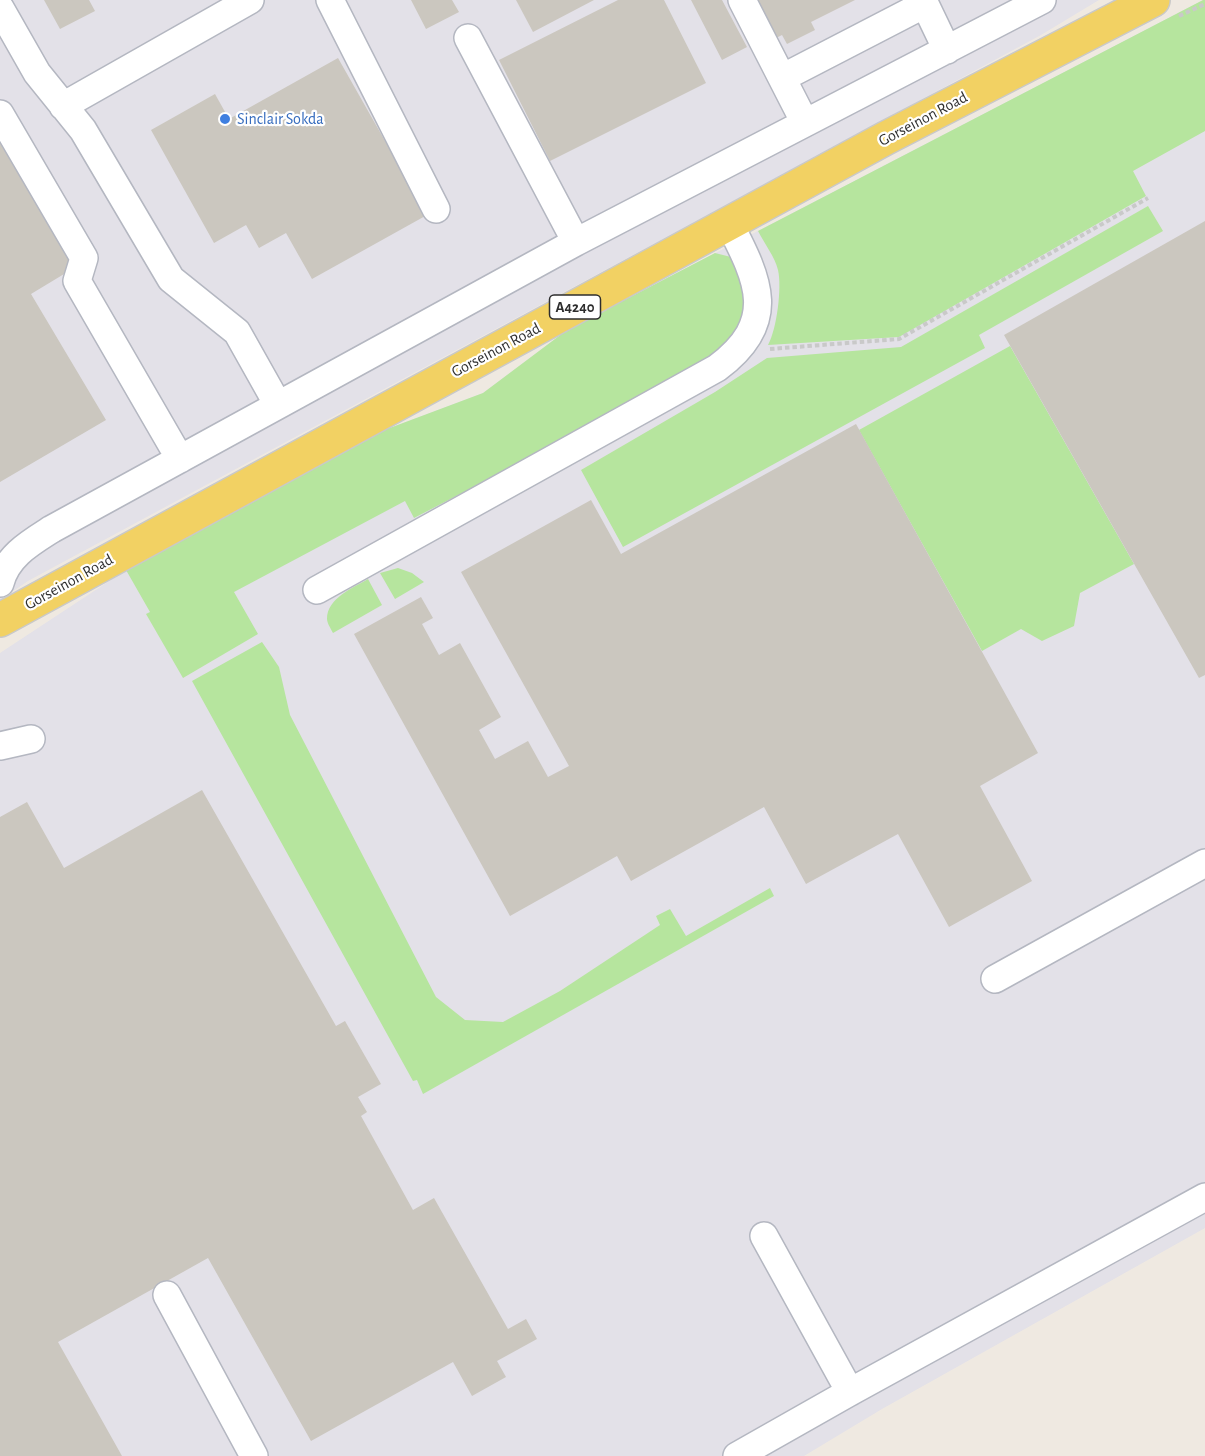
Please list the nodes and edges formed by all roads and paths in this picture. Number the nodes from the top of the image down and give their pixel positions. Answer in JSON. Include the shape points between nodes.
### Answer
{"nodes":[{"id":1,"x":250,"y":0,"type":"edge"},
{"id":2,"x":330,"y":0,"type":"edge"},
{"id":3,"x":742,"y":0,"type":"edge"},
{"id":4,"x":1153,"y":0,"type":"edge"},
{"id":5,"x":924,"y":2,"type":"edge"},
{"id":6,"x":1033,"y":2,"type":"edge"},
{"id":7,"x":0,"y":8,"type":"edge"},
{"id":8,"x":468,"y":38,"type":"dead end"},
{"id":9,"x":947,"y":50,"type":"junction"},
{"id":10,"x":782,"y":78,"type":"junction"},
{"id":11,"x":63,"y":106,"type":"junction"},
{"id":12,"x":0,"y":114,"type":"edge"},
{"id":13,"x":805,"y":123,"type":"junction"},
{"id":14,"x":1148,"y":198,"type":"dead end"},
{"id":15,"x":436,"y":209,"type":"dead end"},
{"id":16,"x":729,"y":223,"type":"junction"},
{"id":17,"x":576,"y":242,"type":"junction"},
{"id":18,"x":737,"y":351,"type":"junction"},
{"id":19,"x":278,"y":405,"type":"junction"},
{"id":20,"x":180,"y":459,"type":"junction"},
{"id":21,"x":0,"y":583,"type":"edge"},
{"id":22,"x":317,"y":590,"type":"dead end"},
{"id":23,"x":0,"y":620,"type":"edge"},
{"id":24,"x":31,"y":739,"type":"dead end"},
{"id":25,"x":0,"y":746,"type":"edge"},
{"id":26,"x":1205,"y":863,"type":"edge"},
{"id":27,"x":995,"y":979,"type":"dead end"},
{"id":28,"x":1205,"y":1197,"type":"edge"},
{"id":29,"x":764,"y":1236,"type":"dead end"},
{"id":30,"x":167,"y":1295,"type":"dead end"},
{"id":31,"x":849,"y":1392,"type":"junction"},
{"id":32,"x":254,"y":1456,"type":"edge"},
{"id":33,"x":737,"y":1456,"type":"edge"}],
"edges":[{"from":1,"to":11,"type":"street"},
{"from":2,"to":15,"type":"street"},
{"from":3,"to":10,"type":"street"},
{"from":4,"to":16,"type":"main road","name":"Gorseinon Road","number":"A4240"},
{"from":5,"to":9,"type":"street"},
{"from":5,"to":10,"type":"street"},
{"from":6,"to":9,"type":"street"},
{"from":7,"to":11,"type":"street","via":[[37,73]]},
{"from":8,"to":17,"type":"street"},
{"from":9,"to":13,"type":"street"},
{"from":10,"to":13,"type":"street"},
{"from":11,"to":19,"type":"street","via":[[83,130],[171,279],[237,332]]},
{"from":12,"to":20,"type":"street","via":[[84,258],[77,281]]},
{"from":13,"to":17,"type":"street"},
{"from":14,"to":18,"type":"path","via":[[899,339]]},
{"from":16,"to":18,"type":"street","via":[[758,290],[755,320]]},
{"from":16,"to":23,"type":"main road","name":"Gorseinon Road","number":"A4240"},
{"from":17,"to":19,"type":"street"},
{"from":18,"to":22,"type":"street","via":[[717,368]]},
{"from":19,"to":20,"type":"street"},
{"from":20,"to":21,"type":"street","via":[[33,541],[12,559]]},
{"from":24,"to":25,"type":"street"},
{"from":26,"to":27,"type":"street"},
{"from":28,"to":31,"type":"street"},
{"from":29,"to":31,"type":"street"},
{"from":30,"to":32,"type":"street"},
{"from":31,"to":33,"type":"street"}]}
